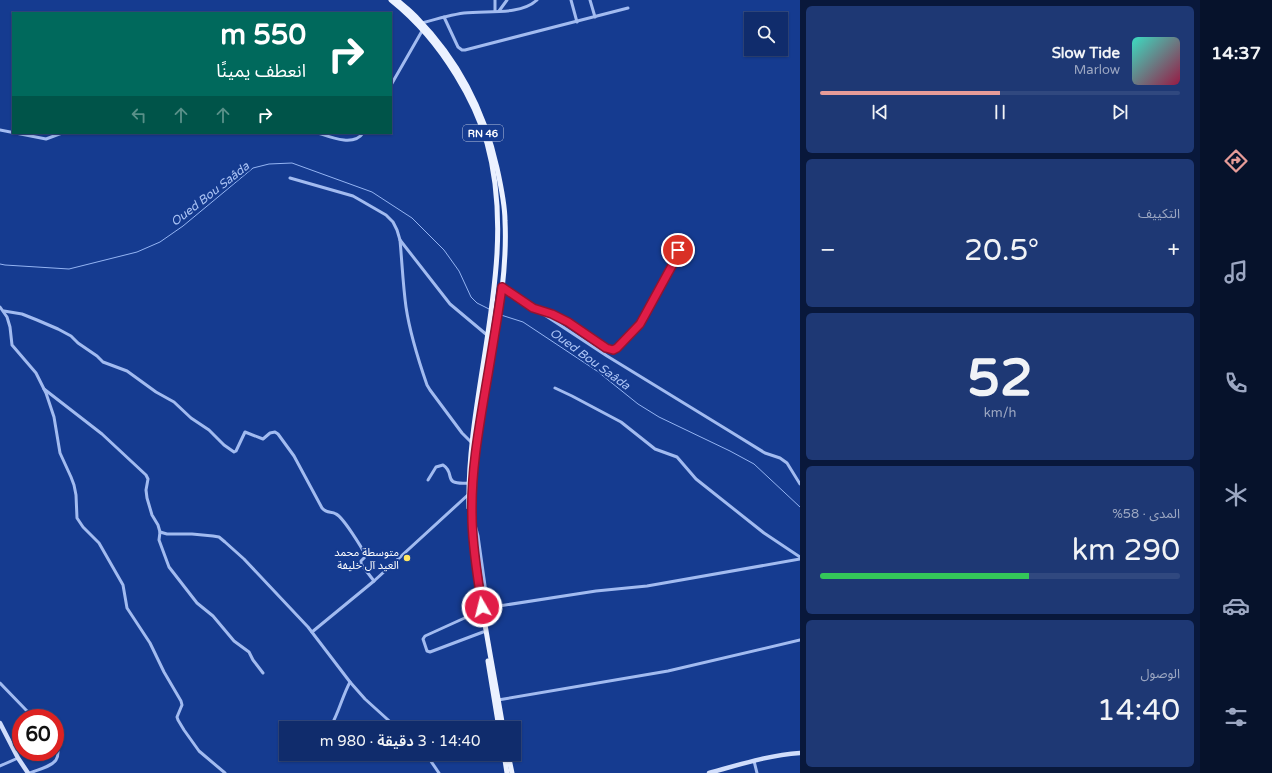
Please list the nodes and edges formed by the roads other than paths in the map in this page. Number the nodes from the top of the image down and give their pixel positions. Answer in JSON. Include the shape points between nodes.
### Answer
{"nodes":[{"id":1,"x":391,"y":0,"type":"edge"},
{"id":2,"x":397,"y":0,"type":"edge"},
{"id":3,"x":495,"y":0,"type":"edge"},
{"id":4,"x":507,"y":0,"type":"edge"},
{"id":5,"x":540,"y":0,"type":"edge"},
{"id":6,"x":571,"y":0,"type":"edge"},
{"id":7,"x":590,"y":0,"type":"edge"},
{"id":8,"x":536,"y":1,"type":"edge"},
{"id":9,"x":628,"y":8,"type":"dead end"},
{"id":10,"x":497,"y":11,"type":"junction"},
{"id":11,"x":444,"y":17,"type":"junction"},
{"id":12,"x":594,"y":17,"type":"junction"},
{"id":13,"x":578,"y":22,"type":"junction"},
{"id":14,"x":422,"y":23,"type":"junction"},
{"id":15,"x":422,"y":31,"type":"junction"},
{"id":16,"x":392,"y":83,"type":"edge"},
{"id":17,"x":0,"y":130,"type":"edge"},
{"id":18,"x":12,"y":132,"type":"edge"},
{"id":19,"x":20,"y":134,"type":"edge"},
{"id":20,"x":59,"y":134,"type":"edge"},
{"id":21,"x":322,"y":134,"type":"edge"},
{"id":22,"x":362,"y":134,"type":"edge"},
{"id":23,"x":290,"y":178,"type":"dead end"},
{"id":24,"x":683,"y":237,"type":"dead end"},
{"id":25,"x":400,"y":240,"type":"junction"},
{"id":26,"x":502,"y":287,"type":"junction"},
{"id":27,"x":0,"y":307,"type":"edge"},
{"id":28,"x":533,"y":308,"type":"junction"},
{"id":29,"x":4,"y":311,"type":"junction"},
{"id":30,"x":488,"y":335,"type":"junction"},
{"id":31,"x":44,"y":388,"type":"junction"},
{"id":32,"x":555,"y":388,"type":"dead end"},
{"id":33,"x":471,"y":442,"type":"junction"},
{"id":34,"x":428,"y":480,"type":"dead end"},
{"id":35,"x":469,"y":483,"type":"junction"},
{"id":36,"x":800,"y":484,"type":"edge"},
{"id":37,"x":470,"y":493,"type":"junction"},
{"id":38,"x":472,"y":517,"type":"junction"},
{"id":39,"x":160,"y":532,"type":"junction"},
{"id":40,"x":800,"y":558,"type":"edge"},
{"id":41,"x":374,"y":581,"type":"junction"},
{"id":42,"x":480,"y":611,"type":"junction"},
{"id":43,"x":312,"y":632,"type":"junction"},
{"id":44,"x":483,"y":632,"type":"junction"},
{"id":45,"x":800,"y":640,"type":"edge"},
{"id":46,"x":263,"y":673,"type":"dead end"},
{"id":47,"x":350,"y":682,"type":"junction"},
{"id":48,"x":0,"y":683,"type":"edge"},
{"id":49,"x":497,"y":700,"type":"junction"},
{"id":50,"x":25,"y":709,"type":"edge"},
{"id":51,"x":334,"y":721,"type":"edge"},
{"id":52,"x":389,"y":721,"type":"edge"},
{"id":53,"x":498,"y":721,"type":"edge"},
{"id":54,"x":502,"y":721,"type":"edge"},
{"id":55,"x":0,"y":723,"type":"edge"},
{"id":56,"x":12,"y":746,"type":"edge"},
{"id":57,"x":800,"y":753,"type":"edge"},
{"id":58,"x":754,"y":760,"type":"junction"},
{"id":59,"x":12,"y":761,"type":"edge"},
{"id":60,"x":20,"y":761,"type":"edge"},
{"id":61,"x":56,"y":761,"type":"edge"},
{"id":62,"x":431,"y":761,"type":"edge"},
{"id":63,"x":505,"y":761,"type":"edge"},
{"id":64,"x":509,"y":761,"type":"edge"},
{"id":65,"x":0,"y":766,"type":"edge"},
{"id":66,"x":29,"y":773,"type":"edge"},
{"id":67,"x":225,"y":773,"type":"edge"},
{"id":68,"x":439,"y":773,"type":"edge"},
{"id":69,"x":507,"y":773,"type":"edge"},
{"id":70,"x":512,"y":773,"type":"edge"},
{"id":71,"x":709,"y":773,"type":"edge"},
{"id":72,"x":757,"y":773,"type":"edge"}],
"edges":[{"from":1,"to":15,"type":"main road","number":"RN 46"},
{"from":2,"to":14,"type":"main road","number":"RN 46"},
{"from":3,"to":10,"type":"street"},
{"from":4,"to":10,"type":"street"},
{"from":5,"to":8,"type":"street"},
{"from":6,"to":13,"type":"street"},
{"from":7,"to":12,"type":"street"},
{"from":8,"to":10,"type":"street","via":[[523,8]]},
{"from":9,"to":12,"type":"street"},
{"from":10,"to":11,"type":"street"},
{"from":11,"to":13,"type":"street","via":[[458,47],[462,50]]},
{"from":11,"to":14,"type":"street"},
{"from":12,"to":13,"type":"street"},
{"from":14,"to":26,"type":"main road","number":"RN 46","via":[[447,52],[465,80],[491,141],[502,189],[505,219]]},
{"from":15,"to":16,"type":"street"},
{"from":15,"to":30,"type":"main road","number":"RN 46","via":[[444,56],[462,84],[474,107],[487,144],[498,217]]},
{"from":17,"to":18,"type":"street"},
{"from":19,"to":20,"type":"street","via":[[46,139]]},
{"from":21,"to":22,"type":"street","via":[[347,140],[359,138]]},
{"from":23,"to":25,"type":"street","via":[[353,196],[393,222]]},
{"from":24,"to":28,"type":"street","via":[[674,262],[640,324],[613,350],[568,322]]},
{"from":25,"to":30,"type":"street","via":[[450,304]]},
{"from":25,"to":33,"type":"street","via":[[406,307],[427,385]]},
{"from":26,"to":28,"type":"street"},
{"from":26,"to":37,"type":"main road","number":"RN 46"},
{"from":27,"to":29,"type":"street"},
{"from":28,"to":36,"type":"street","via":[[765,453],[780,458],[787,463]]},
{"from":29,"to":31,"type":"street","via":[[10,327],[12,345],[32,367]]},
{"from":29,"to":41,"type":"street","via":[[22,314],[58,328],[104,362],[127,371],[174,402],[234,452],[245,432],[263,439],[270,433],[278,434],[294,456],[322,508],[338,515],[352,533],[366,556],[361,564]]},
{"from":30,"to":33,"type":"main road","number":"RN 46"},
{"from":31,"to":39,"type":"street","via":[[102,434],[146,475],[147,498]]},
{"from":31,"to":67,"type":"street","via":[[54,417],[60,453],[74,485],[77,518],[83,528],[99,543],[121,582],[127,608],[150,643],[181,703],[177,714],[178,720],[199,751]]},
{"from":32,"to":40,"type":"street","via":[[622,422],[655,449],[677,457],[696,479]]},
{"from":33,"to":35,"type":"main road","number":"RN 46"},
{"from":34,"to":35,"type":"street","via":[[436,467],[443,465],[454,482]]},
{"from":35,"to":37,"type":"main road","number":"RN 46"},
{"from":37,"to":38,"type":"main road","number":"RN 46"},
{"from":37,"to":41,"type":"street"},
{"from":37,"to":42,"type":"main road","number":"RN 46","via":[[469,525]]},
{"from":38,"to":40,"type":"street","via":[[478,536],[487,600],[499,606],[647,586]]},
{"from":38,"to":49,"type":"main road","number":"RN 46","via":[[482,607]]},
{"from":39,"to":43,"type":"street","via":[[218,537],[244,559]]},
{"from":39,"to":46,"type":"street","via":[[158,540],[175,576],[197,603],[213,616],[234,641],[249,652]]},
{"from":41,"to":43,"type":"street"},
{"from":42,"to":44,"type":"main road","number":"RN 46"},
{"from":42,"to":44,"type":"street","via":[[425,636],[423,640],[427,651],[430,652]]},
{"from":43,"to":47,"type":"street"},
{"from":44,"to":49,"type":"main road","number":"RN 46"},
{"from":45,"to":49,"type":"street","via":[[668,671]]},
{"from":47,"to":51,"type":"street"},
{"from":47,"to":52,"type":"street"},
{"from":48,"to":50,"type":"street"},
{"from":49,"to":53,"type":"main road","number":"RN 46"},
{"from":49,"to":54,"type":"main road","number":"RN 46"},
{"from":55,"to":56,"type":"main road"},
{"from":57,"to":58,"type":"main road"},
{"from":58,"to":71,"type":"main road"},
{"from":58,"to":72,"type":"street"},
{"from":59,"to":65,"type":"street"},
{"from":60,"to":66,"type":"main road"},
{"from":61,"to":66,"type":"street"},
{"from":62,"to":68,"type":"street"},
{"from":63,"to":69,"type":"main road"},
{"from":64,"to":70,"type":"main road"}]}
